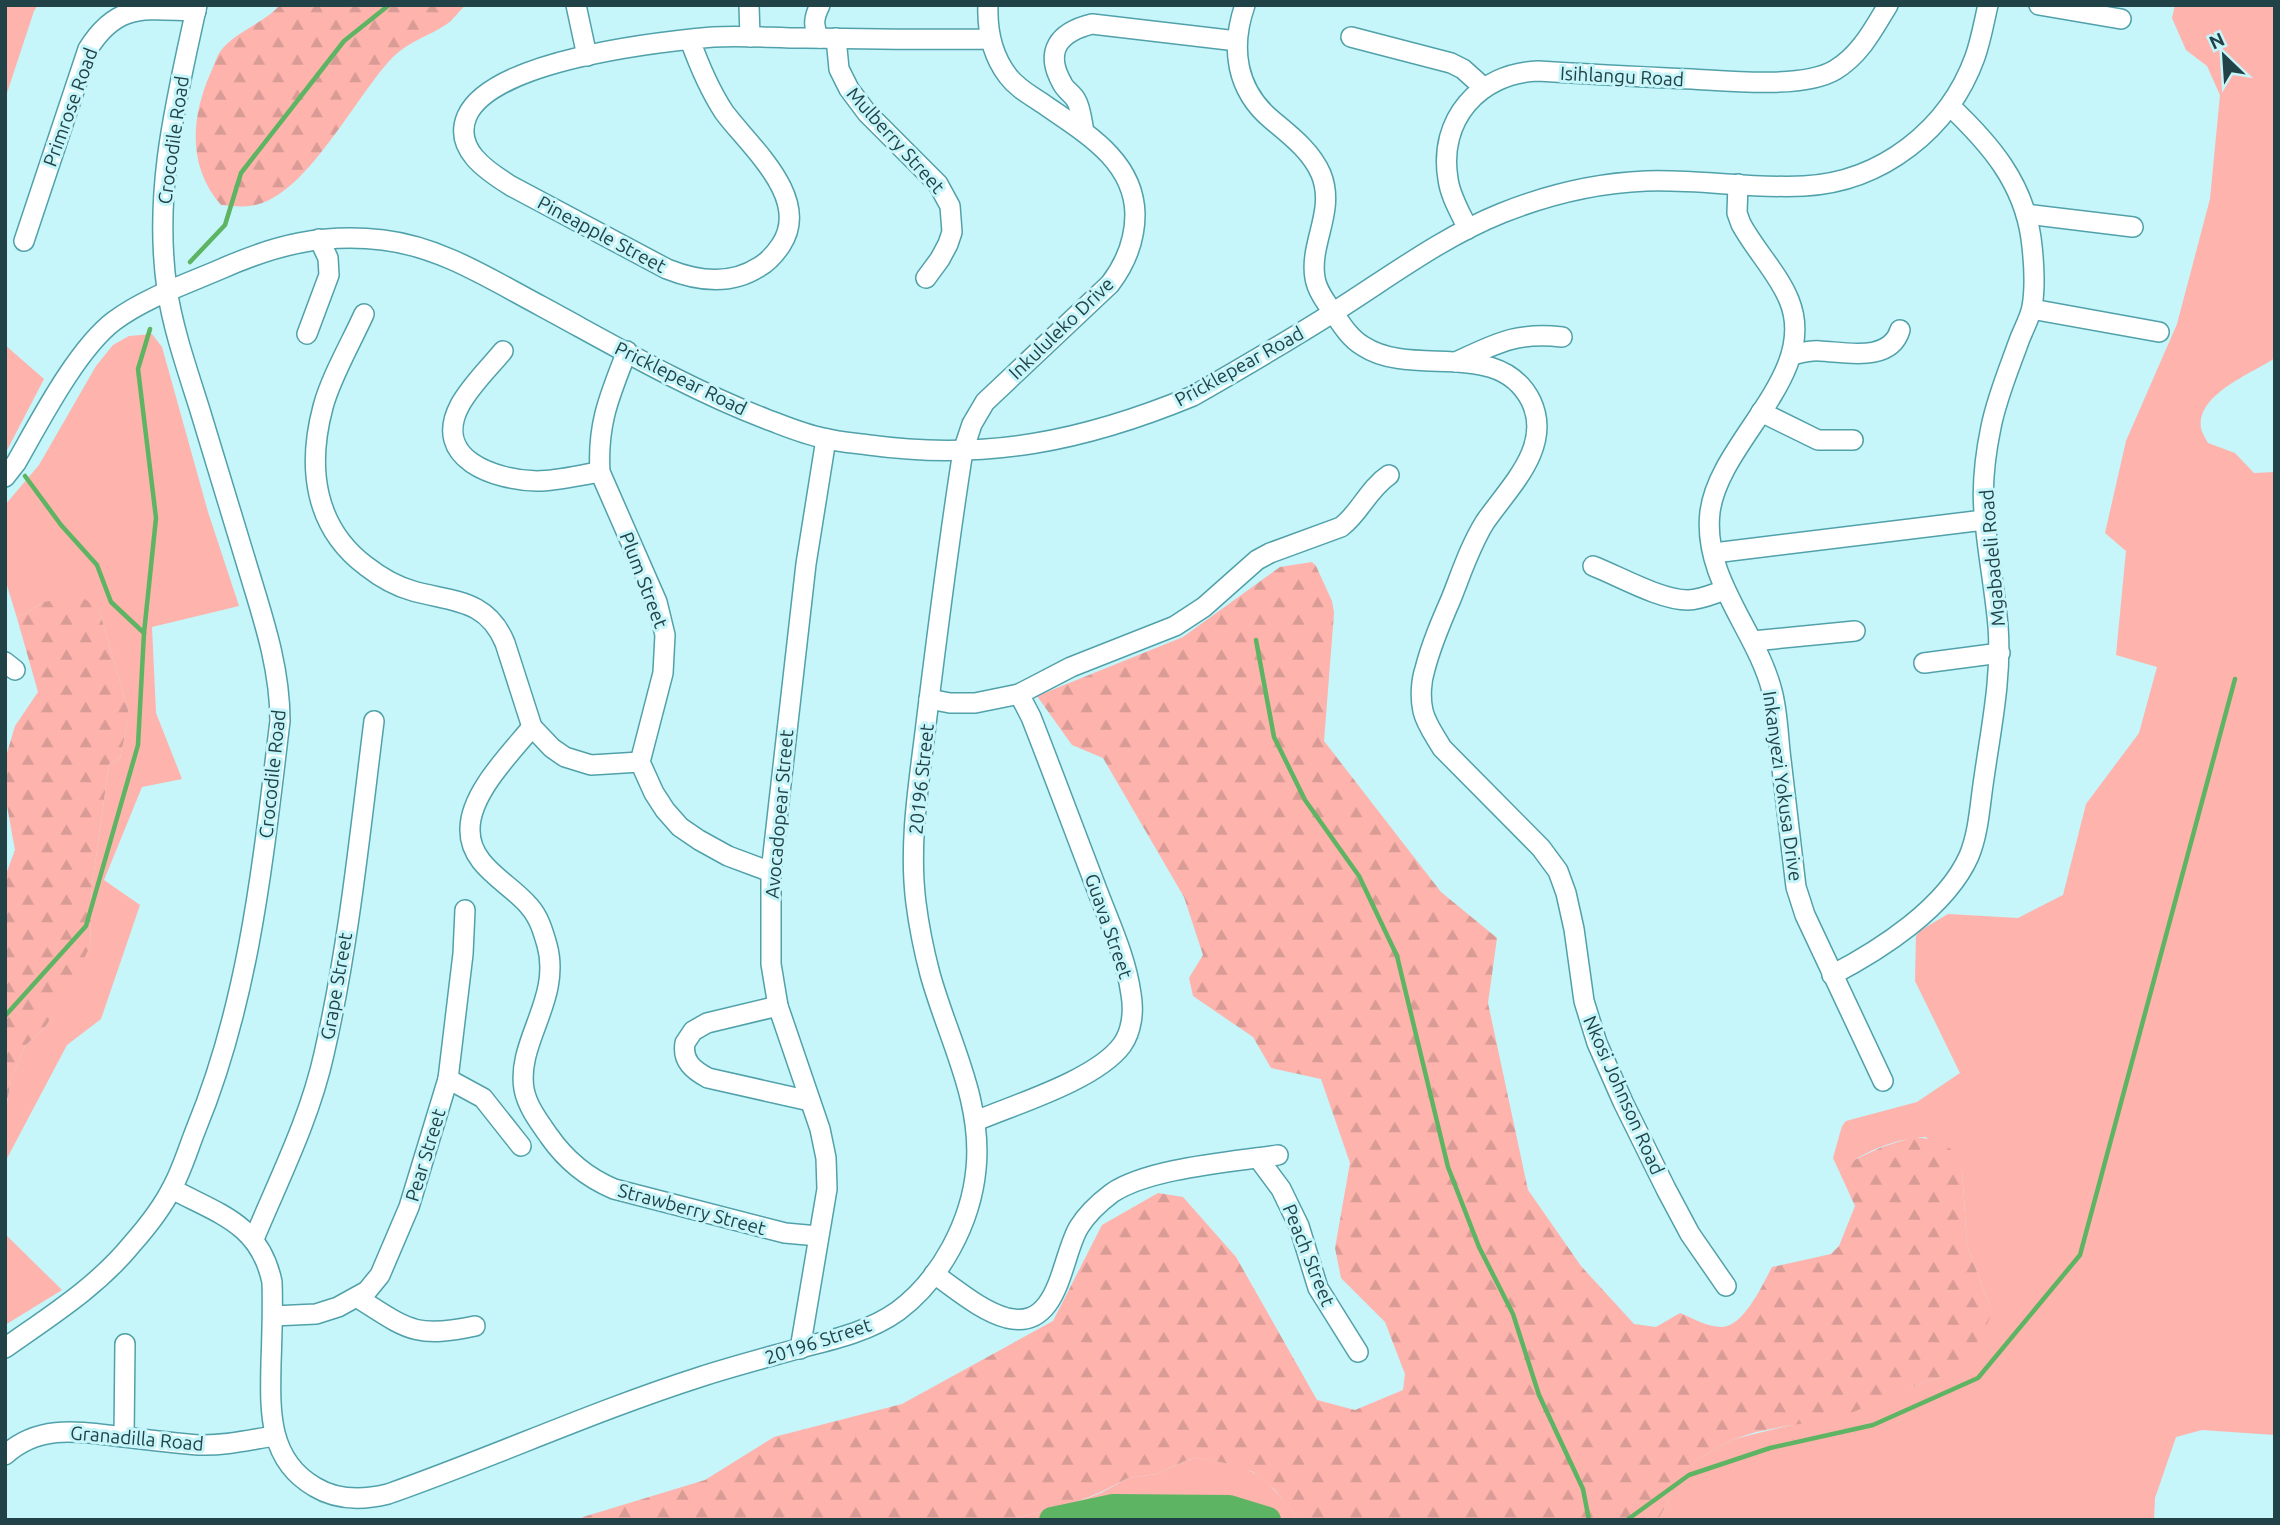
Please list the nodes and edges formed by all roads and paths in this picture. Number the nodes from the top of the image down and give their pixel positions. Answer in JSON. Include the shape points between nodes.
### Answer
{"nodes":[{"id":1,"x":576,"y":5,"type":"edge"},
{"id":2,"x":749,"y":5,"type":"edge"},
{"id":3,"x":828,"y":5,"type":"edge"},
{"id":4,"x":988,"y":5,"type":"edge"},
{"id":5,"x":1245,"y":5,"type":"edge"},
{"id":6,"x":1888,"y":5,"type":"edge"},
{"id":7,"x":1987,"y":5,"type":"edge"},
{"id":8,"x":2039,"y":5,"type":"edge"},
{"id":9,"x":196,"y":8,"type":"edge"},
{"id":10,"x":2121,"y":19,"type":"dead end"},
{"id":11,"x":823,"y":26,"type":"edge"},
{"id":12,"x":750,"y":37,"type":"junction"},
{"id":13,"x":1351,"y":37,"type":"dead end"},
{"id":14,"x":990,"y":39,"type":"junction"},
{"id":15,"x":690,"y":40,"type":"junction"},
{"id":16,"x":1237,"y":41,"type":"junction"},
{"id":17,"x":587,"y":56,"type":"junction"},
{"id":18,"x":1483,"y":87,"type":"junction"},
{"id":19,"x":1950,"y":106,"type":"junction"},
{"id":20,"x":1084,"y":132,"type":"junction"},
{"id":21,"x":1738,"y":184,"type":"junction"},
{"id":22,"x":2026,"y":214,"type":"junction"},
{"id":23,"x":2133,"y":227,"type":"dead end"},
{"id":24,"x":1468,"y":229,"type":"junction"},
{"id":25,"x":319,"y":239,"type":"junction"},
{"id":26,"x":24,"y":241,"type":"dead end"},
{"id":27,"x":926,"y":278,"type":"dead end"},
{"id":28,"x":168,"y":292,"type":"junction"},
{"id":29,"x":2032,"y":309,"type":"junction"},
{"id":30,"x":1333,"y":313,"type":"junction"},
{"id":31,"x":364,"y":314,"type":"dead end"},
{"id":32,"x":1900,"y":330,"type":"dead end"},
{"id":33,"x":2159,"y":331,"type":"dead end"},
{"id":34,"x":307,"y":334,"type":"dead end"},
{"id":35,"x":1562,"y":337,"type":"dead end"},
{"id":36,"x":503,"y":351,"type":"dead end"},
{"id":37,"x":627,"y":351,"type":"junction"},
{"id":38,"x":1792,"y":355,"type":"junction"},
{"id":39,"x":1456,"y":362,"type":"junction"},
{"id":40,"x":1761,"y":412,"type":"junction"},
{"id":41,"x":826,"y":439,"type":"junction"},
{"id":42,"x":1853,"y":440,"type":"dead end"},
{"id":43,"x":963,"y":451,"type":"junction"},
{"id":44,"x":600,"y":472,"type":"junction"},
{"id":45,"x":1390,"y":475,"type":"dead end"},
{"id":46,"x":5,"y":477,"type":"edge"},
{"id":47,"x":1984,"y":520,"type":"junction"},
{"id":48,"x":1714,"y":553,"type":"junction"},
{"id":49,"x":1593,"y":566,"type":"dead end"},
{"id":50,"x":1725,"y":590,"type":"junction"},
{"id":51,"x":1855,"y":631,"type":"dead end"},
{"id":52,"x":1753,"y":641,"type":"junction"},
{"id":53,"x":2000,"y":653,"type":"junction"},
{"id":54,"x":1924,"y":663,"type":"dead end"},
{"id":55,"x":1019,"y":694,"type":"junction"},
{"id":56,"x":929,"y":699,"type":"junction"},
{"id":57,"x":373,"y":721,"type":"dead end"},
{"id":58,"x":532,"y":727,"type":"junction"},
{"id":59,"x":640,"y":762,"type":"junction"},
{"id":60,"x":771,"y":872,"type":"junction"},
{"id":61,"x":465,"y":910,"type":"dead end"},
{"id":62,"x":1832,"y":975,"type":"junction"},
{"id":63,"x":778,"y":1006,"type":"junction"},
{"id":64,"x":448,"y":1079,"type":"junction"},
{"id":65,"x":1883,"y":1081,"type":"dead end"},
{"id":66,"x":810,"y":1101,"type":"junction"},
{"id":67,"x":976,"y":1121,"type":"junction"},
{"id":68,"x":521,"y":1146,"type":"dead end"},
{"id":69,"x":172,"y":1189,"type":"junction"},
{"id":70,"x":818,"y":1236,"type":"junction"},
{"id":71,"x":254,"y":1239,"type":"junction"},
{"id":72,"x":934,"y":1274,"type":"junction"},
{"id":73,"x":1726,"y":1286,"type":"dead end"},
{"id":74,"x":358,"y":1298,"type":"junction"},
{"id":75,"x":273,"y":1316,"type":"junction"},
{"id":76,"x":475,"y":1326,"type":"dead end"},
{"id":77,"x":125,"y":1344,"type":"dead end"},
{"id":78,"x":5,"y":1348,"type":"edge"},
{"id":79,"x":800,"y":1349,"type":"junction"},
{"id":80,"x":1358,"y":1352,"type":"dead end"},
{"id":81,"x":274,"y":1436,"type":"junction"},
{"id":82,"x":124,"y":1437,"type":"junction"},
{"id":83,"x":5,"y":1455,"type":"edge"}],
"edges":[{"from":1,"to":17,"type":"street"},
{"from":2,"to":12,"type":"street"},
{"from":3,"to":11,"type":"street"},
{"from":4,"to":14,"type":"street","name":"Inkululeko Drive"},
{"from":5,"to":16,"type":"street","name":"Nkosi Johnson Road"},
{"from":6,"to":18,"type":"street","name":"Isihlangu Road","via":[[1865,44],[1848,62],[1815,78],[1737,81],[1538,72],[1513,73]]},
{"from":7,"to":19,"type":"street","name":"Pricklepear Road","via":[[1976,56]]},
{"from":8,"to":10,"type":"street"},
{"from":9,"to":26,"type":"street","name":"Primrose Road","via":[[131,12],[110,21],[97,34]]},
{"from":9,"to":28,"type":"street","name":"Crocodile Road","via":[[164,176]]},
{"from":11,"to":12,"type":"street","name":"Pineapple Street"},
{"from":11,"to":14,"type":"street","name":"Pineapple Street"},
{"from":11,"to":27,"type":"street","name":"Mulberry Street","via":[[849,89],[938,184],[950,206],[952,232]]},
{"from":12,"to":15,"type":"street","name":"Pineapple Street"},
{"from":13,"to":18,"type":"street","via":[[1451,63]]},
{"from":14,"to":20,"type":"street","name":"Inkululeko Drive","via":[[1015,84]]},
{"from":15,"to":17,"type":"street","name":"Pineapple Street"},
{"from":15,"to":17,"type":"street","name":"Pineapple Street","via":[[712,92],[773,173],[787,203],[788,228],[778,249],[760,267],[736,278],[689,276],[646,258],[511,186],[488,171],[469,150],[466,120],[478,99],[526,73]]},
{"from":16,"to":20,"type":"street","via":[[1092,24],[1071,31],[1053,54],[1054,67],[1077,101]]},
{"from":16,"to":30,"type":"street","name":"Nkosi Johnson Road","via":[[1238,67],[1249,94],[1308,153],[1325,186],[1314,270],[1315,281]]},
{"from":18,"to":24,"type":"street","name":"Isihlangu Road","via":[[1456,123],[1446,159],[1448,183]]},
{"from":19,"to":21,"type":"street","name":"Pricklepear Road","via":[[1905,151],[1857,175],[1808,186]]},
{"from":19,"to":22,"type":"street","name":"Mgabadeli Road","via":[[2001,162]]},
{"from":20,"to":43,"type":"street","name":"Inkululeko Drive","via":[[1112,156],[1132,195],[1135,223],[1127,256],[1110,284],[985,402]]},
{"from":21,"to":24,"type":"street","name":"Pricklepear Road","via":[[1645,181],[1608,185],[1531,203]]},
{"from":21,"to":38,"type":"street","name":"Inkanyezi Yokusa Drive","via":[[1741,224],[1790,302],[1795,328]]},
{"from":22,"to":23,"type":"street"},
{"from":22,"to":29,"type":"street","name":"Mgabadeli Road","via":[[2034,278]]},
{"from":24,"to":30,"type":"street","name":"Pricklepear Road"},
{"from":25,"to":28,"type":"street","name":"Pricklepear Road","via":[[261,252]]},
{"from":25,"to":34,"type":"street","via":[[328,258],[329,275]]},
{"from":25,"to":37,"type":"street","name":"Pricklepear Road","via":[[384,240],[450,257]]},
{"from":28,"to":46,"type":"street","name":"Pricklepear Road","via":[[101,332]]},
{"from":28,"to":69,"type":"street","name":"Crocodile Road","via":[[268,633],[280,706],[256,914],[244,974],[226,1047]]},
{"from":29,"to":33,"type":"street"},
{"from":29,"to":47,"type":"street","name":"Mgabadeli Road","via":[[1991,426]]},
{"from":30,"to":39,"type":"street","name":"Nkosi Johnson Road","via":[[1356,341],[1376,354],[1407,361]]},
{"from":30,"to":43,"type":"street","name":"Pricklepear Road","via":[[1193,396],[1151,413],[1057,440]]},
{"from":31,"to":58,"type":"street","via":[[324,403],[316,438],[315,471],[328,525],[342,545],[381,578],[470,604],[488,616],[501,633]]},
{"from":32,"to":38,"type":"street","via":[[1894,342],[1879,350]]},
{"from":35,"to":39,"type":"street","via":[[1509,338]]},
{"from":36,"to":44,"type":"street","via":[[460,406],[454,426],[460,453],[490,472],[529,480]]},
{"from":37,"to":41,"type":"street","name":"Pricklepear Road","via":[[711,397]]},
{"from":37,"to":44,"type":"street","name":"Plum Street","via":[[603,417]]},
{"from":38,"to":40,"type":"street","name":"Inkanyezi Yokusa Drive"},
{"from":39,"to":73,"type":"street","name":"Nkosi Johnson Road","via":[[1492,368],[1513,379],[1531,402],[1537,438],[1516,481],[1468,555],[1424,670],[1423,710],[1442,748],[1541,848],[1562,879],[1584,1001],[1597,1043],[1690,1234]]},
{"from":40,"to":42,"type":"street","via":[[1818,440]]},
{"from":40,"to":48,"type":"street","name":"Inkanyezi Yokusa Drive","via":[[1713,499],[1710,529]]},
{"from":41,"to":43,"type":"street","name":"Pricklepear Road","via":[[899,449]]},
{"from":41,"to":60,"type":"street","name":"Avocadopear Street","via":[[806,564]]},
{"from":43,"to":56,"type":"street","name":"20196 Street"},
{"from":44,"to":59,"type":"street","name":"Plum Street","via":[[657,602],[665,635],[663,673]]},
{"from":45,"to":55,"type":"street","via":[[1341,527],[1270,552],[1175,626],[1071,667]]},
{"from":47,"to":48,"type":"street"},
{"from":47,"to":53,"type":"street","name":"Mgabadeli Road"},
{"from":48,"to":50,"type":"street","name":"Inkanyezi Yokusa Drive"},
{"from":49,"to":50,"type":"street","via":[[1684,600]]},
{"from":50,"to":52,"type":"street","name":"Inkanyezi Yokusa Drive"},
{"from":51,"to":52,"type":"street"},
{"from":52,"to":62,"type":"street","name":"Inkanyezi Yokusa Drive","via":[[1773,696],[1796,887]]},
{"from":53,"to":54,"type":"street"},
{"from":53,"to":62,"type":"street","name":"Mgabadeli Road","via":[[1974,839],[1963,867],[1907,927]]},
{"from":55,"to":56,"type":"street","via":[[975,703]]},
{"from":55,"to":67,"type":"street","name":"Guava Street","via":[[1116,941],[1133,1010],[1128,1034],[1106,1060],[1060,1087]]},
{"from":56,"to":67,"type":"street","name":"20196 Street","via":[[914,847],[916,902],[930,976]]},
{"from":57,"to":71,"type":"street","name":"Grape Street","via":[[324,1056]]},
{"from":58,"to":59,"type":"street","via":[[552,748],[579,763],[610,766]]},
{"from":58,"to":70,"type":"street","name":"Strawberry Street","via":[[492,775],[469,828],[482,862],[536,914],[548,948],[551,974],[524,1075],[528,1102],[565,1156],[601,1184],[785,1233]]},
{"from":59,"to":60,"type":"street","via":[[654,793],[680,827],[728,856]]},
{"from":60,"to":63,"type":"street","name":"Avocadopear Street","via":[[771,964]]},
{"from":61,"to":64,"type":"street","name":"Pear Street"},
{"from":62,"to":65,"type":"street","name":"Inkanyezi Yokusa Drive"},
{"from":63,"to":66,"type":"street","name":"Avocadopear Street"},
{"from":63,"to":66,"type":"street","via":[[699,1027],[685,1043],[685,1058],[708,1077]]},
{"from":64,"to":68,"type":"street","via":[[483,1098]]},
{"from":64,"to":74,"type":"street","name":"Pear Street","via":[[398,1237],[380,1275]]},
{"from":66,"to":70,"type":"street","name":"Avocadopear Street","via":[[827,1158],[827,1189]]},
{"from":67,"to":72,"type":"street","name":"20196 Street","via":[[977,1165],[968,1210]]},
{"from":69,"to":71,"type":"street","name":"20196 Street","via":[[228,1218]]},
{"from":69,"to":78,"type":"street","name":"Crocodile Road","via":[[108,1271]]},
{"from":70,"to":79,"type":"street","name":"Avocadopear Street"},
{"from":71,"to":75,"type":"street","name":"20196 Street","via":[[268,1264]]},
{"from":72,"to":79,"type":"street","name":"20196 Street","via":[[909,1301],[880,1321]]},
{"from":72,"to":80,"type":"street","name":"Peach Street","via":[[996,1313],[1007,1318],[1027,1317],[1054,1295],[1079,1227],[1110,1194],[1141,1178],[1268,1156],[1300,1226],[1318,1288]]},
{"from":74,"to":75,"type":"street","name":"Pear Street","via":[[316,1314]]},
{"from":74,"to":76,"type":"street","via":[[412,1330],[447,1332]]},
{"from":75,"to":81,"type":"street","name":"20196 Street"},
{"from":77,"to":82,"type":"street"},
{"from":79,"to":81,"type":"street","name":"20196 Street","via":[[655,1392],[374,1498],[332,1495],[307,1483],[287,1462]]},
{"from":81,"to":82,"type":"street","name":"Granadilla Road","via":[[225,1445]]},
{"from":82,"to":83,"type":"street","name":"Granadilla Road","via":[[53,1432],[16,1445]]}]}
